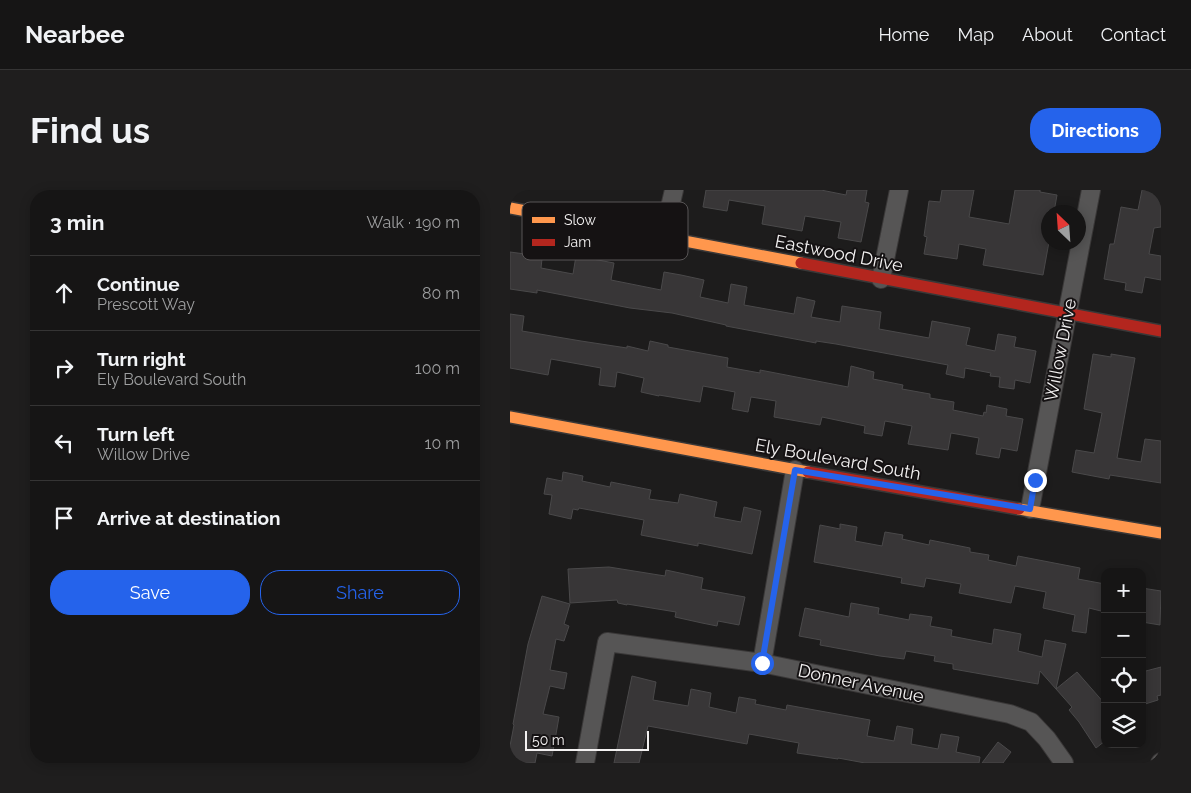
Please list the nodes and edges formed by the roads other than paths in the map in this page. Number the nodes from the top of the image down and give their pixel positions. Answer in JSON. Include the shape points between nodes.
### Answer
{"nodes":[{"id":1,"x":899,"y":190,"type":"edge"},
{"id":2,"x":1091,"y":190,"type":"edge"},
{"id":3,"x":688,"y":242,"type":"edge"},
{"id":4,"x":881,"y":279,"type":"junction"},
{"id":5,"x":1068,"y":314,"type":"junction"},
{"id":6,"x":1161,"y":332,"type":"edge"},
{"id":7,"x":510,"y":417,"type":"edge"},
{"id":8,"x":795,"y":470,"type":"junction"},
{"id":9,"x":1030,"y":509,"type":"junction"},
{"id":10,"x":1161,"y":532,"type":"edge"},
{"id":11,"x":762,"y":663,"type":"junction"},
{"id":12,"x":586,"y":763,"type":"edge"},
{"id":13,"x":1064,"y":763,"type":"edge"}],
"edges":[{"from":1,"to":4,"type":"street"},
{"from":2,"to":5,"type":"street","name":"Willow Drive"},
{"from":3,"to":4,"type":"street","name":"Eastwood Drive"},
{"from":4,"to":5,"type":"street","name":"Eastwood Drive"},
{"from":5,"to":6,"type":"street","name":"Eastwood Drive"},
{"from":5,"to":9,"type":"street","name":"Willow Drive"},
{"from":7,"to":8,"type":"street","name":"Ely Boulevard South"},
{"from":8,"to":9,"type":"street","name":"Ely Boulevard South"},
{"from":8,"to":11,"type":"street"},
{"from":9,"to":10,"type":"street","name":"Ely Boulevard South"},
{"from":11,"to":12,"type":"street","name":"Donner Avenue","via":[[607,642]]},
{"from":11,"to":13,"type":"street","name":"Donner Avenue","via":[[1010,714],[1031,722]]}]}
